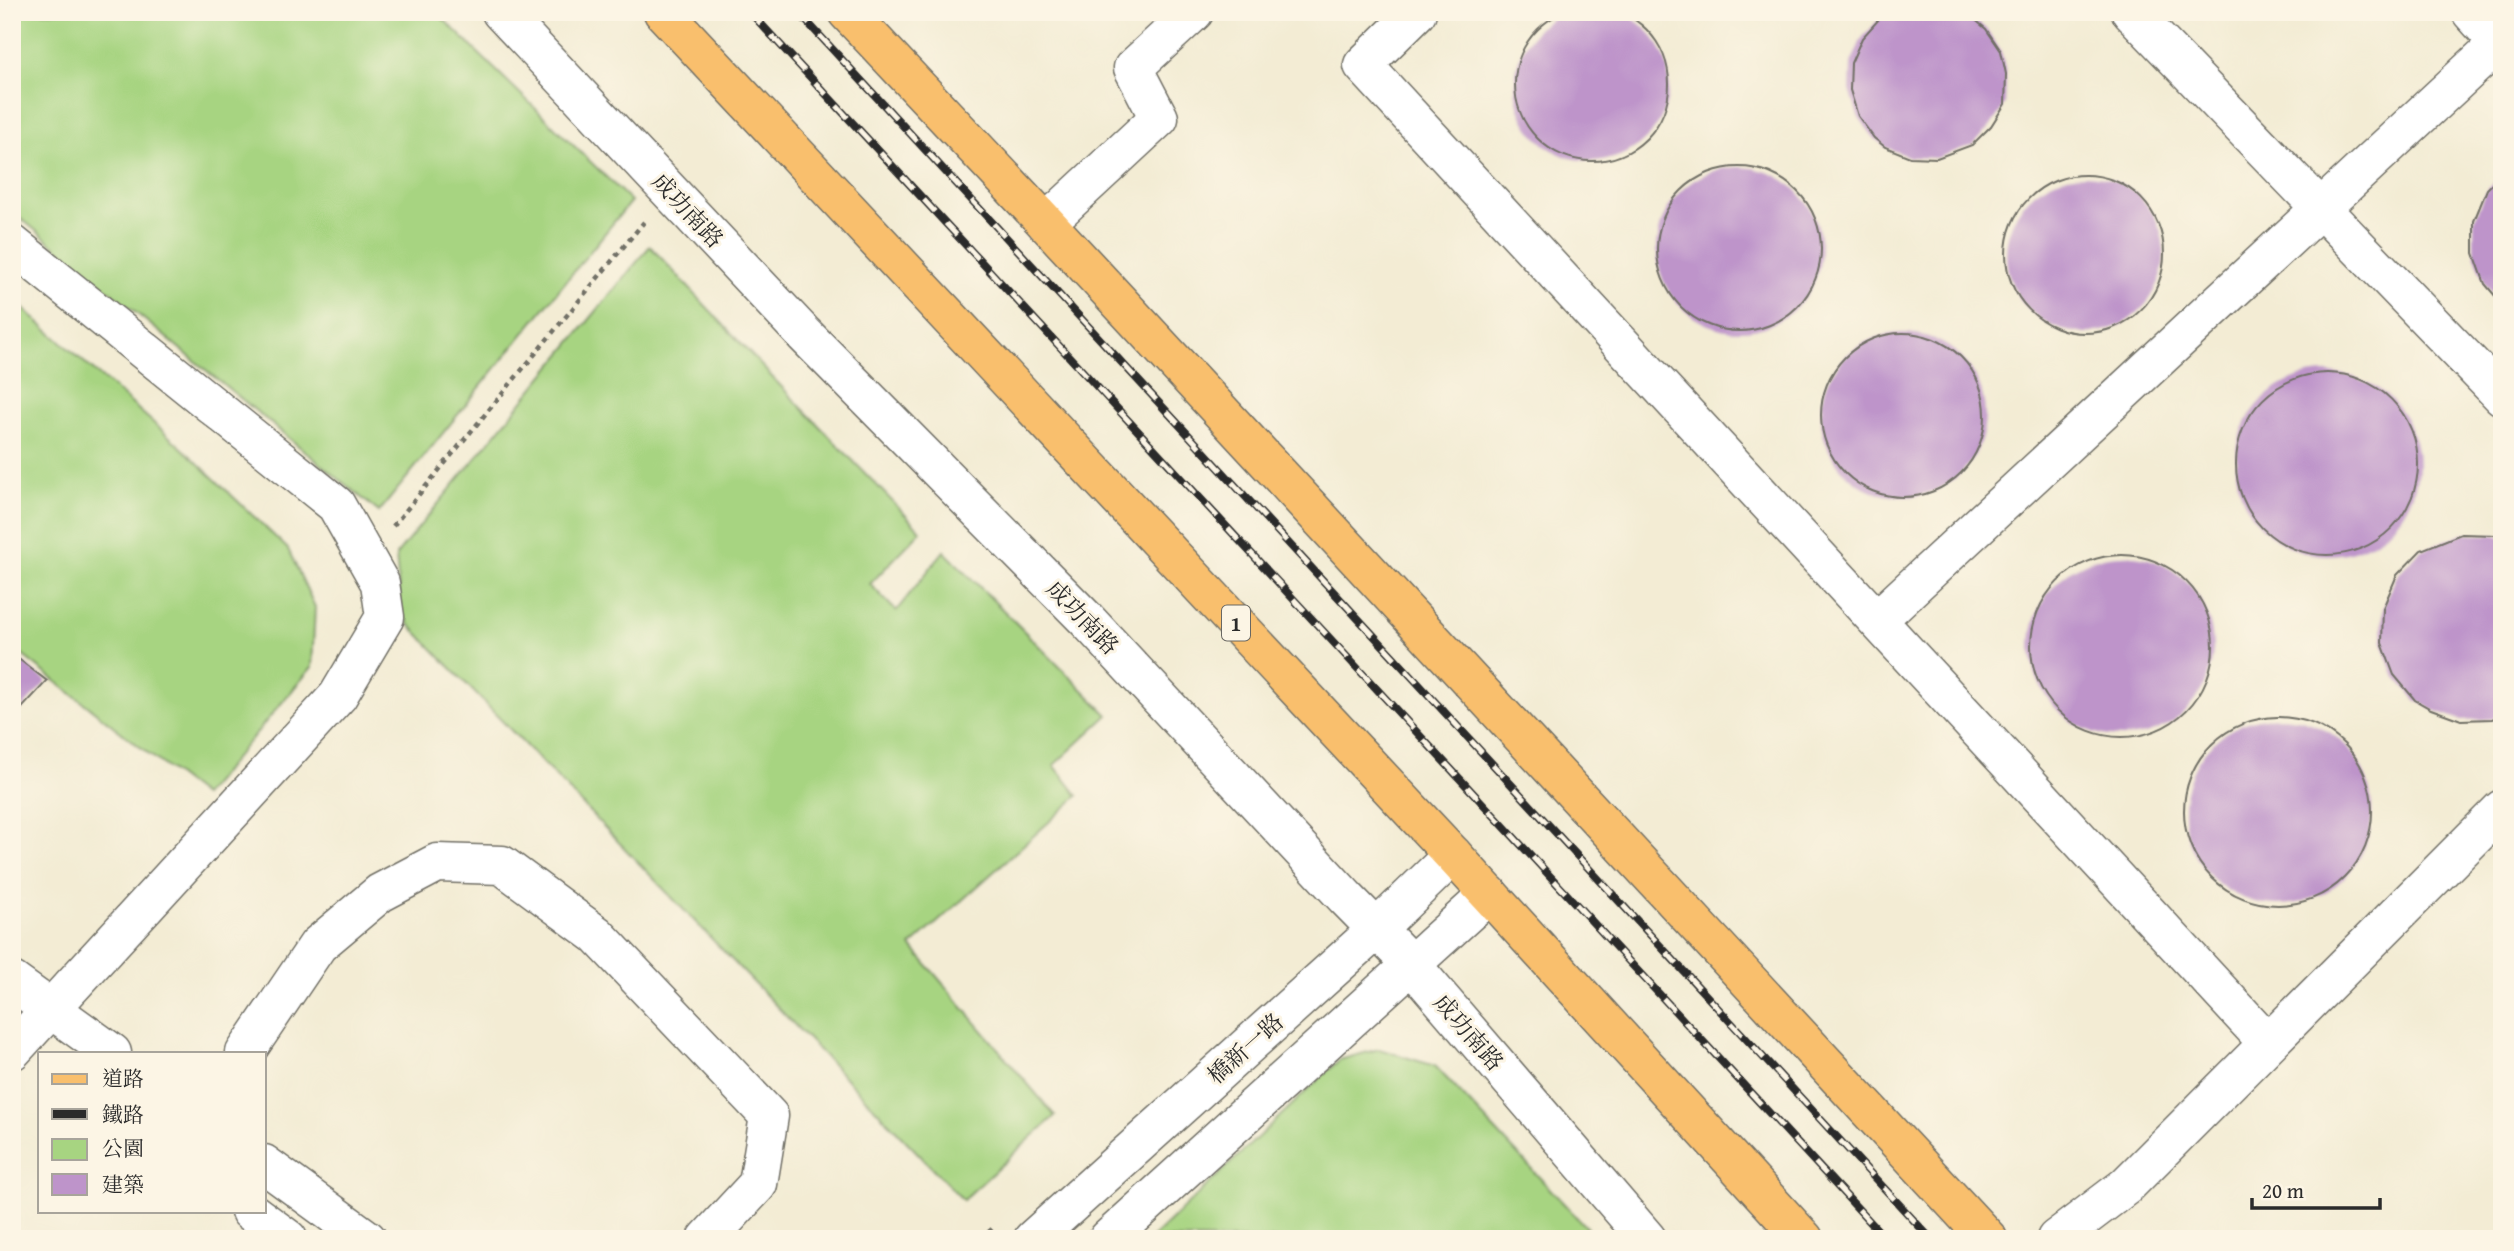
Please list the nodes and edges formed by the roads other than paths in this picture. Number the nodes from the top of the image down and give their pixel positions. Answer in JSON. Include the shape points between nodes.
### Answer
{"nodes":[{"id":1,"x":501,"y":12,"type":"edge"},
{"id":2,"x":663,"y":12,"type":"edge"},
{"id":3,"x":847,"y":12,"type":"edge"},
{"id":4,"x":1194,"y":12,"type":"edge"},
{"id":5,"x":1417,"y":12,"type":"edge"},
{"id":6,"x":2131,"y":12,"type":"edge"},
{"id":7,"x":2471,"y":12,"type":"edge"},
{"id":8,"x":2500,"y":42,"type":"edge"},
{"id":9,"x":2322,"y":208,"type":"junction"},
{"id":10,"x":1046,"y":223,"type":"junction"},
{"id":11,"x":12,"y":244,"type":"edge"},
{"id":12,"x":2502,"y":396,"type":"edge"},
{"id":13,"x":1877,"y":620,"type":"junction"},
{"id":14,"x":2502,"y":809,"type":"edge"},
{"id":15,"x":1453,"y":855,"type":"junction"},
{"id":16,"x":1489,"y":894,"type":"junction"},
{"id":17,"x":1375,"y":929,"type":"junction"},
{"id":18,"x":1411,"y":964,"type":"junction"},
{"id":19,"x":12,"y":981,"type":"edge"},
{"id":20,"x":50,"y":1008,"type":"junction"},
{"id":21,"x":2268,"y":1042,"type":"junction"},
{"id":22,"x":21,"y":1048,"type":"edge"},
{"id":23,"x":111,"y":1052,"type":"edge"},
{"id":24,"x":245,"y":1052,"type":"edge"},
{"id":25,"x":266,"y":1165,"type":"edge"},
{"id":26,"x":251,"y":1212,"type":"edge"},
{"id":27,"x":288,"y":1239,"type":"edge"},
{"id":28,"x":367,"y":1239,"type":"edge"},
{"id":29,"x":706,"y":1239,"type":"edge"},
{"id":30,"x":1033,"y":1239,"type":"edge"},
{"id":31,"x":1108,"y":1239,"type":"edge"},
{"id":32,"x":1647,"y":1239,"type":"edge"},
{"id":33,"x":1804,"y":1239,"type":"edge"},
{"id":34,"x":1988,"y":1239,"type":"edge"},
{"id":35,"x":2056,"y":1239,"type":"edge"}],
"edges":[{"from":1,"to":17,"type":"street","name":"成功南路","via":[[804,334],[1087,620]]},
{"from":2,"to":15,"type":"main road","number":"1"},
{"from":3,"to":10,"type":"main road"},
{"from":4,"to":10,"type":"street","via":[[1133,68],[1159,118]]},
{"from":5,"to":13,"type":"street","via":[[1363,65]]},
{"from":6,"to":9,"type":"street"},
{"from":7,"to":8,"type":"street"},
{"from":8,"to":9,"type":"street"},
{"from":9,"to":12,"type":"street"},
{"from":9,"to":13,"type":"street"},
{"from":10,"to":34,"type":"main road"},
{"from":11,"to":20,"type":"street","via":[[336,505],[380,583],[385,617],[338,696]]},
{"from":13,"to":21,"type":"street"},
{"from":14,"to":21,"type":"street"},
{"from":15,"to":16,"type":"main road","number":"1"},
{"from":15,"to":17,"type":"street","name":"橋新一路"},
{"from":16,"to":18,"type":"street"},
{"from":16,"to":33,"type":"main road","number":"1"},
{"from":17,"to":18,"type":"street","name":"成功南路"},
{"from":17,"to":30,"type":"street","name":"橋新一路"},
{"from":18,"to":31,"type":"street"},
{"from":18,"to":32,"type":"street","name":"成功南路"},
{"from":19,"to":20,"type":"street"},
{"from":20,"to":22,"type":"street"},
{"from":20,"to":23,"type":"street"},
{"from":21,"to":35,"type":"street","via":[[2126,1185]]},
{"from":24,"to":29,"type":"street","via":[[318,944],[380,893],[437,863],[502,865],[597,935],[769,1115],[758,1184]]},
{"from":25,"to":28,"type":"street"},
{"from":26,"to":27,"type":"street"}]}
